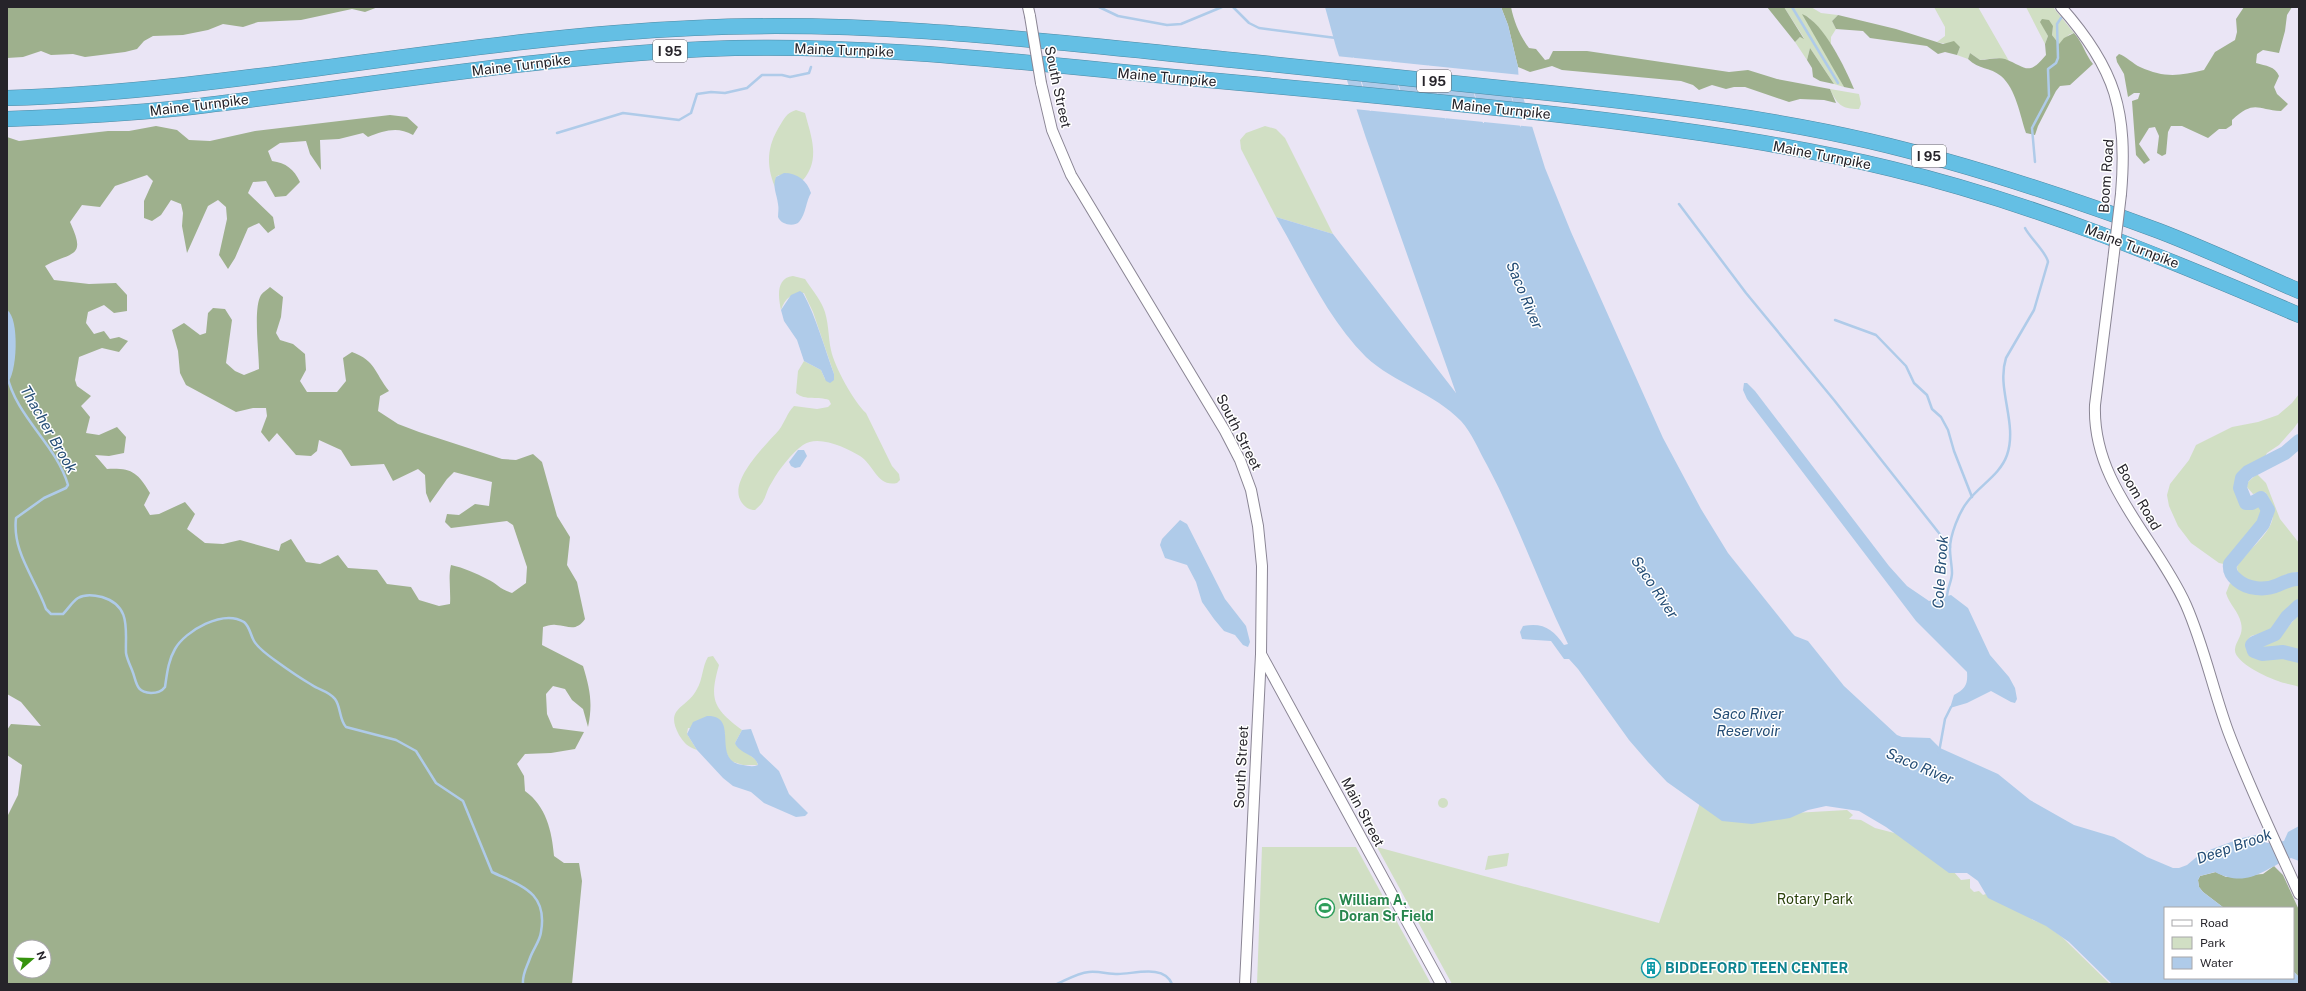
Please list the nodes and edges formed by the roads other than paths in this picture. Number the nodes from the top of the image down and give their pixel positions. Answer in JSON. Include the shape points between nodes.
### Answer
{"nodes":[{"id":1,"x":2061,"y":7,"type":"edge"},
{"id":2,"x":1029,"y":12,"type":"edge"},
{"id":3,"x":7,"y":98,"type":"edge"},
{"id":4,"x":7,"y":119,"type":"edge"},
{"id":5,"x":2299,"y":291,"type":"edge"},
{"id":6,"x":2299,"y":315,"type":"edge"},
{"id":7,"x":1261,"y":654,"type":"junction"},
{"id":8,"x":2299,"y":894,"type":"edge"},
{"id":9,"x":1245,"y":984,"type":"edge"},
{"id":10,"x":1441,"y":984,"type":"edge"}],
"edges":[{"from":1,"to":8,"type":"street","name":"Boom Road","bridge":true,"via":[[2097,54],[2108,74],[2116,96],[2124,141],[2121,194],[2096,396],[2095,421],[2098,444],[2116,489],[2186,606],[2230,736]]},
{"from":2,"to":7,"type":"street","name":"South Street","bridge":true,"via":[[1052,130],[1071,175],[1225,431],[1246,474],[1261,547]]},
{"from":3,"to":5,"type":"highway","name":"Maine Turnpike","number":"I 95","via":[[83,95],[171,87],[612,32],[785,25],[870,27],[967,34],[1540,92],[1746,116],[1865,140],[1942,159],[2017,182],[2164,233]]},
{"from":4,"to":6,"type":"highway","name":"Maine Turnpike","number":"I 95","via":[[90,116],[178,108],[622,54],[798,48],[920,53],[1547,113],[1687,131],[1810,151],[1929,179],[2045,213],[2190,268]]},
{"from":7,"to":9,"type":"street","name":"South Street"},
{"from":7,"to":10,"type":"street","name":"Main Street"}]}
